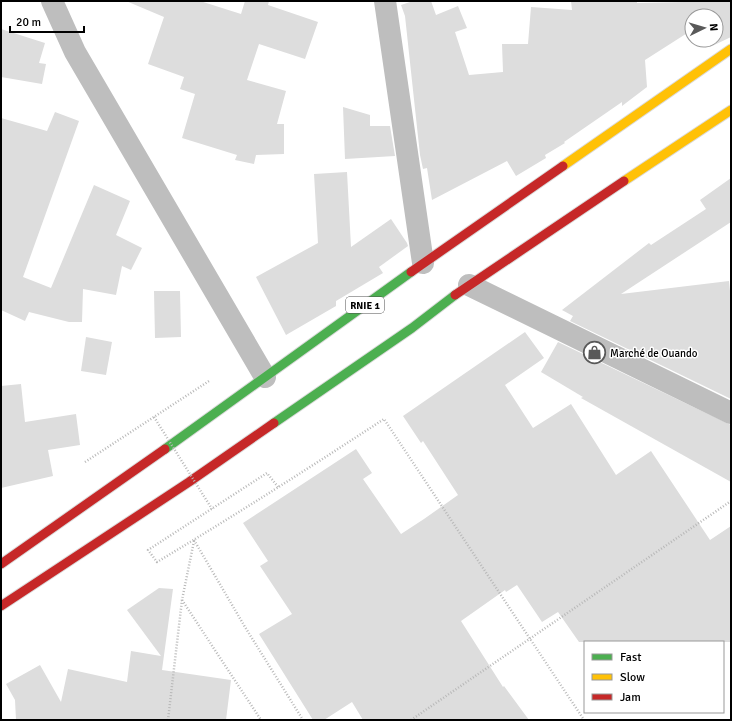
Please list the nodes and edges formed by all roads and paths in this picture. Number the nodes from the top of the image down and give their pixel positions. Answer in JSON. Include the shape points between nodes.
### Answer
{"nodes":[{"id":1,"x":52,"y":1,"type":"edge"},
{"id":2,"x":385,"y":1,"type":"edge"},
{"id":3,"x":731,"y":49,"type":"edge"},
{"id":4,"x":731,"y":110,"type":"edge"},
{"id":5,"x":423,"y":263,"type":"junction"},
{"id":6,"x":469,"y":285,"type":"junction"},
{"id":7,"x":265,"y":377,"type":"junction"},
{"id":8,"x":209,"y":381,"type":"dead end"},
{"id":9,"x":731,"y":413,"type":"edge"},
{"id":10,"x":154,"y":417,"type":"junction"},
{"id":11,"x":85,"y":462,"type":"dead end"},
{"id":12,"x":278,"y":487,"type":"junction"},
{"id":13,"x":731,"y":501,"type":"edge"},
{"id":14,"x":212,"y":509,"type":"junction"},
{"id":15,"x":194,"y":540,"type":"junction"},
{"id":16,"x":1,"y":564,"type":"edge"},
{"id":17,"x":182,"y":600,"type":"junction"},
{"id":18,"x":1,"y":606,"type":"edge"},
{"id":19,"x":530,"y":639,"type":"junction"},
{"id":20,"x":168,"y":720,"type":"edge"},
{"id":21,"x":261,"y":720,"type":"edge"},
{"id":22,"x":303,"y":720,"type":"edge"},
{"id":23,"x":411,"y":720,"type":"edge"},
{"id":24,"x":584,"y":720,"type":"edge"}],
"edges":[{"from":1,"to":7,"type":"street","via":[[75,52]]},
{"from":2,"to":5,"type":"street"},
{"from":3,"to":5,"type":"highway","number":"RNIE 1"},
{"from":4,"to":6,"type":"highway"},
{"from":5,"to":7,"type":"highway","number":"RNIE 1"},
{"from":6,"to":9,"type":"street"},
{"from":6,"to":18,"type":"highway","via":[[412,328],[189,482]]},
{"from":7,"to":16,"type":"highway","number":"RNIE 1"},
{"from":8,"to":10,"type":"path"},
{"from":10,"to":11,"type":"path"},
{"from":10,"to":14,"type":"path","bridge":true},
{"from":12,"to":14,"type":"path","via":[[267,473]]},
{"from":12,"to":15,"type":"path"},
{"from":12,"to":19,"type":"path","via":[[384,420]]},
{"from":13,"to":19,"type":"path"},
{"from":14,"to":15,"type":"path","via":[[148,550],[157,562]]},
{"from":15,"to":17,"type":"path"},
{"from":15,"to":22,"type":"path"},
{"from":17,"to":20,"type":"path"},
{"from":17,"to":21,"type":"path"},
{"from":19,"to":23,"type":"path"},
{"from":19,"to":24,"type":"path"}]}
